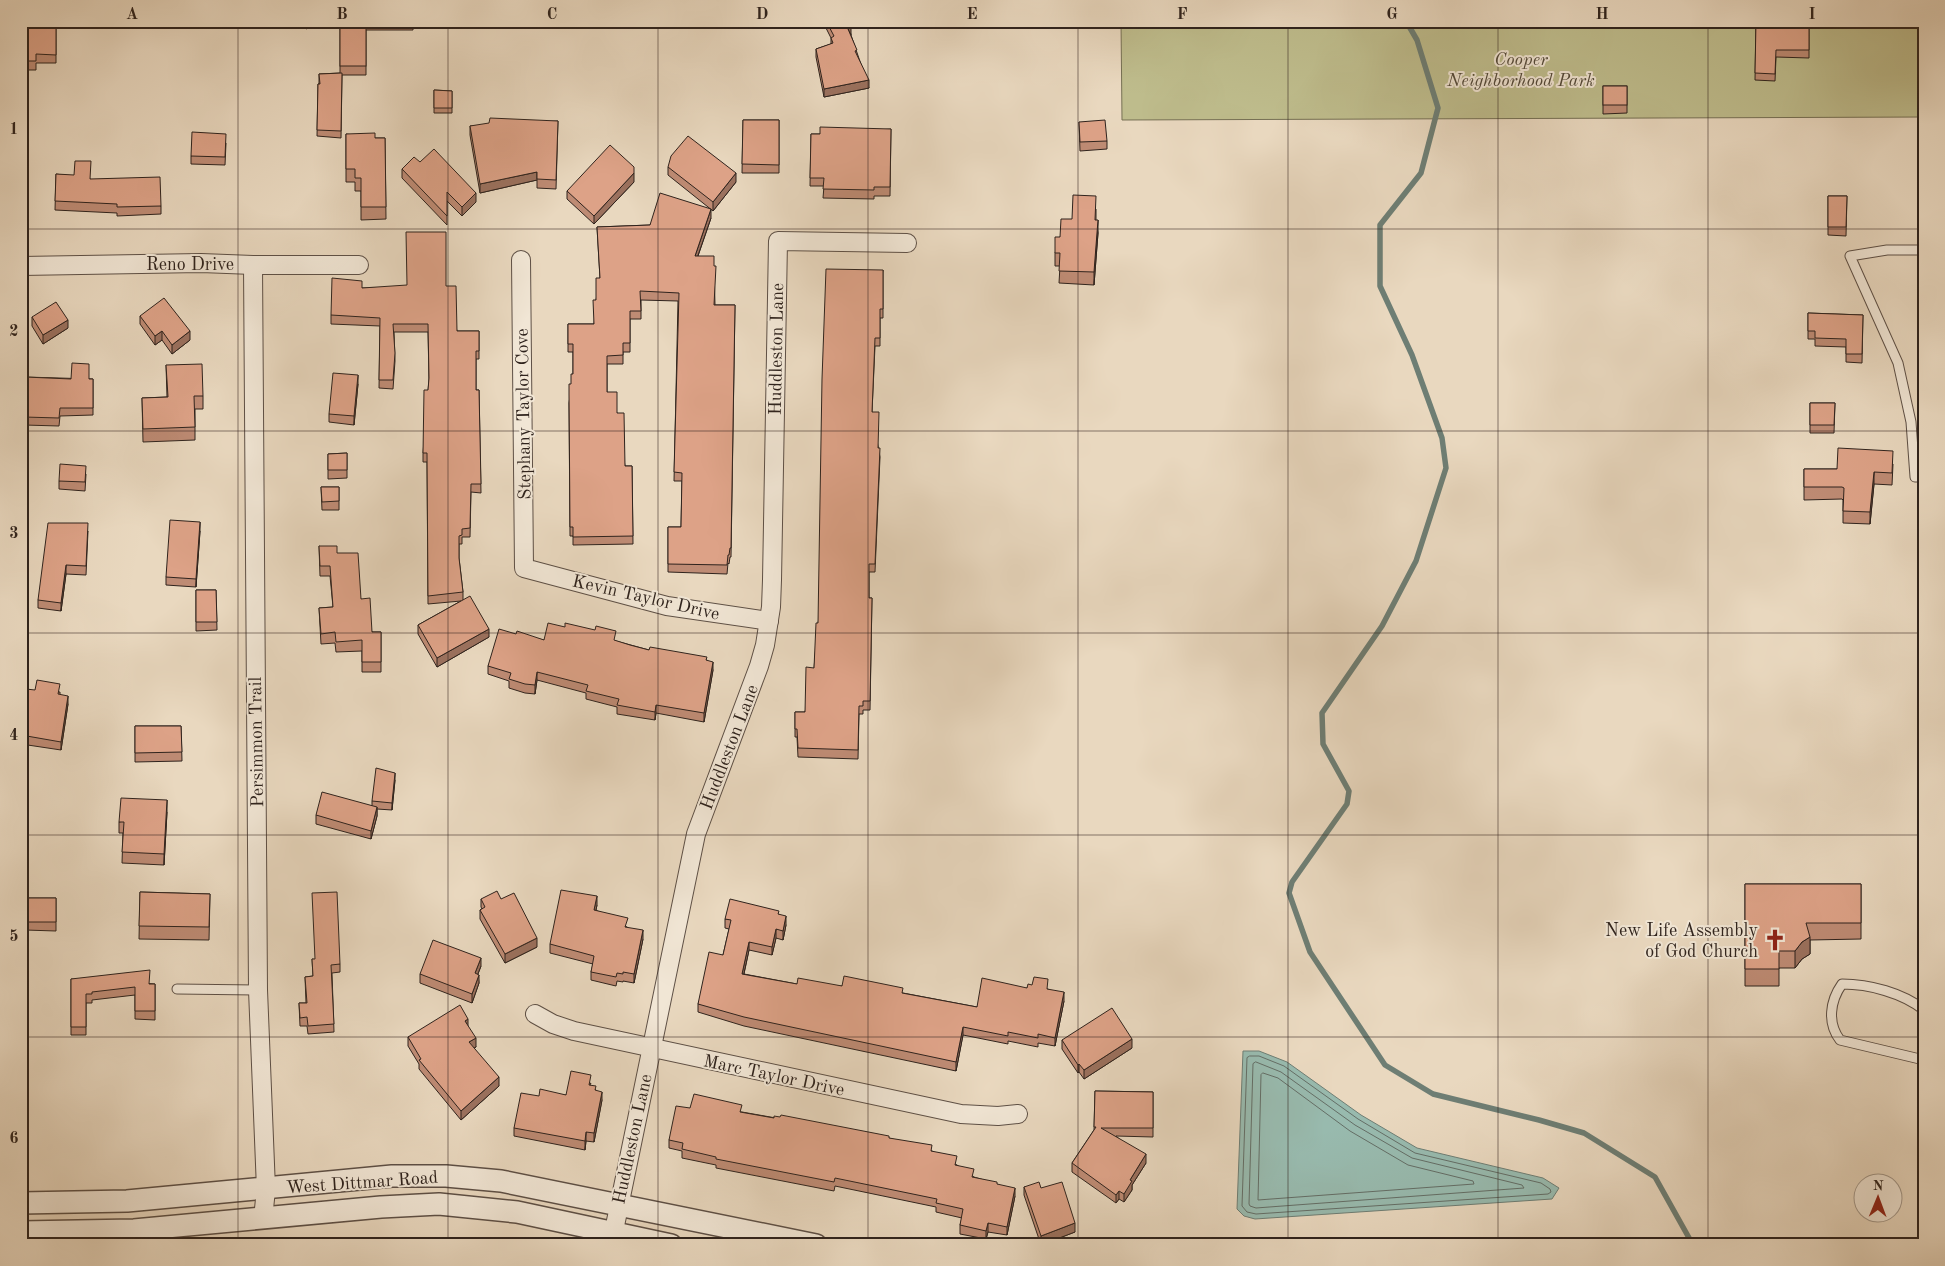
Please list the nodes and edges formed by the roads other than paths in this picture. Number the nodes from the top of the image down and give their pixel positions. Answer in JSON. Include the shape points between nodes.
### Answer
{"nodes":[{"id":1,"x":907,"y":243,"type":"dead end"},
{"id":2,"x":1924,"y":250,"type":"edge"},
{"id":3,"x":521,"y":260,"type":"dead end"},
{"id":4,"x":254,"y":265,"type":"junction"},
{"id":5,"x":359,"y":265,"type":"dead end"},
{"id":6,"x":21,"y":266,"type":"edge"},
{"id":7,"x":1924,"y":477,"type":"edge"},
{"id":8,"x":524,"y":568,"type":"joint"},
{"id":9,"x":769,"y":621,"type":"junction"},
{"id":10,"x":177,"y":990,"type":"dead end"},
{"id":11,"x":258,"y":990,"type":"junction"},
{"id":12,"x":1924,"y":1010,"type":"edge"},
{"id":13,"x":535,"y":1014,"type":"dead end"},
{"id":14,"x":651,"y":1049,"type":"junction"},
{"id":15,"x":1924,"y":1060,"type":"edge"},
{"id":16,"x":1018,"y":1114,"type":"dead end"},
{"id":17,"x":266,"y":1189,"type":"junction"},
{"id":18,"x":21,"y":1203,"type":"edge"},
{"id":19,"x":618,"y":1204,"type":"junction"},
{"id":20,"x":263,"y":1218,"type":"junction"},
{"id":21,"x":21,"y":1232,"type":"edge"},
{"id":22,"x":612,"y":1239,"type":"edge"},
{"id":23,"x":671,"y":1245,"type":"edge"},
{"id":24,"x":816,"y":1245,"type":"edge"}],
"edges":[{"from":1,"to":9,"type":"street","name":"Huddleston Lane","via":[[778,241]]},
{"from":2,"to":7,"type":"lane","via":[[1887,250],[1850,256],[1898,363],[1912,422],[1915,476]]},
{"from":3,"to":8,"type":"street","name":"Stephany Taylor Cove"},
{"from":4,"to":5,"type":"street","name":"Reno Drive"},
{"from":4,"to":6,"type":"street","name":"Reno Drive"},
{"from":4,"to":11,"type":"street","name":"Persimmon Trail"},
{"from":8,"to":9,"type":"street","name":"Kevin Taylor Drive","via":[[667,606]]},
{"from":9,"to":14,"type":"street","name":"Huddleston Lane","via":[[759,666],[696,834]]},
{"from":10,"to":11,"type":"lane"},
{"from":11,"to":17,"type":"street","name":"Persimmon Trail"},
{"from":12,"to":15,"type":"lane","via":[[1888,991],[1842,984],[1834,995],[1831,1012],[1834,1032],[1840,1040]]},
{"from":13,"to":14,"type":"street","name":"Marc Taylor Drive","via":[[574,1031]]},
{"from":14,"to":16,"type":"street","name":"Marc Taylor Drive","via":[[961,1114]]},
{"from":14,"to":19,"type":"street","name":"Huddleston Lane"},
{"from":17,"to":18,"type":"street","name":"West Dittmar Road","via":[[127,1201]]},
{"from":17,"to":19,"type":"street","name":"West Dittmar Road","via":[[392,1176],[446,1176],[501,1181]]},
{"from":17,"to":20,"type":"street","name":"Persimmon Trail"},
{"from":19,"to":22,"type":"street","name":"Huddleston Lane"},
{"from":19,"to":24,"type":"street","name":"West Dittmar Road"},
{"from":20,"to":21,"type":"street","name":"West Dittmar Road","via":[[110,1231]]},
{"from":20,"to":22,"type":"street","name":"West Dittmar Road","via":[[439,1204],[517,1212]]},
{"from":22,"to":23,"type":"street","name":"West Dittmar Road"}]}
